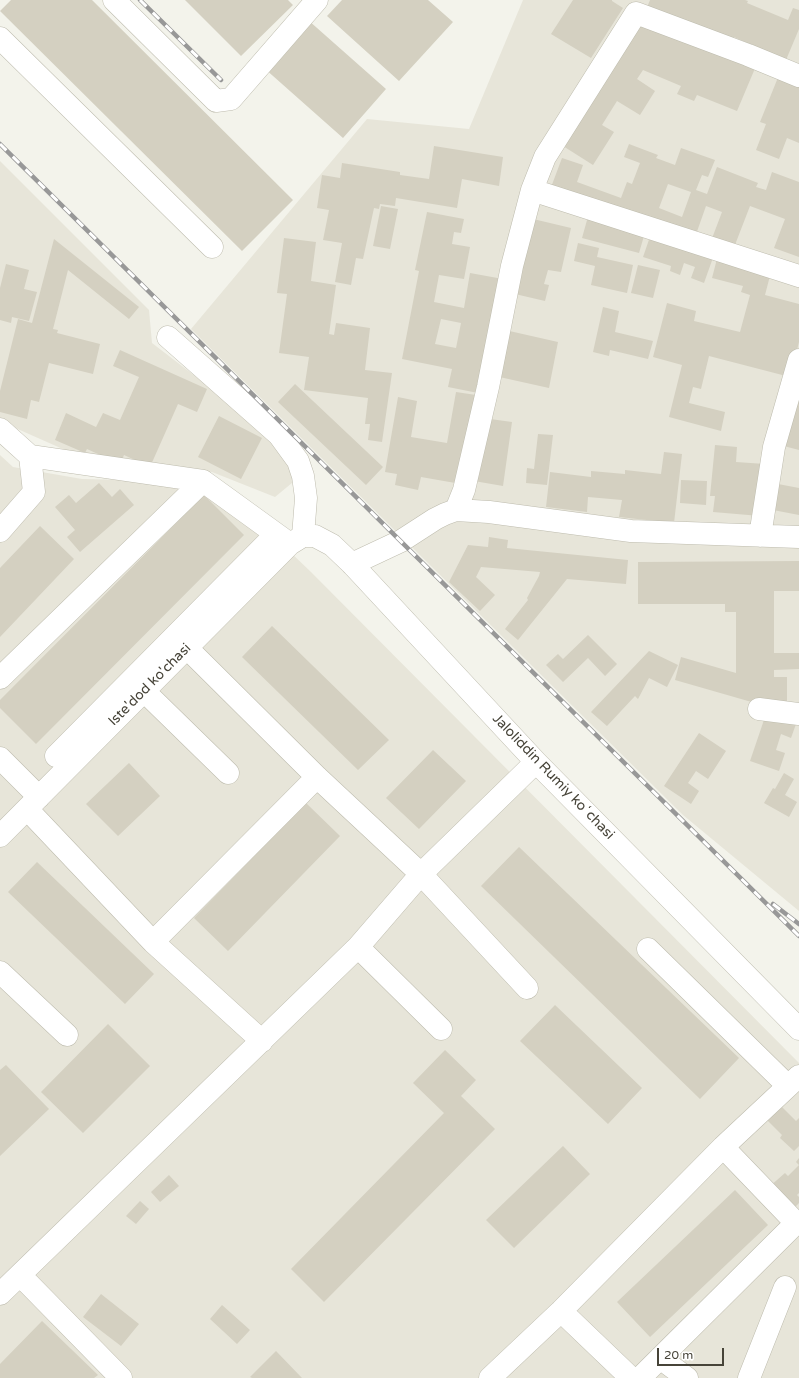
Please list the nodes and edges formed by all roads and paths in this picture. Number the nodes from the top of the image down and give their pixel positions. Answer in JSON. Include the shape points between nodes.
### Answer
{"nodes":[{"id":1,"x":114,"y":0,"type":"edge"},
{"id":2,"x":317,"y":0,"type":"edge"},
{"id":3,"x":637,"y":6,"type":"edge"},
{"id":4,"x":0,"y":38,"type":"edge"},
{"id":5,"x":799,"y":76,"type":"edge"},
{"id":6,"x":532,"y":190,"type":"junction"},
{"id":7,"x":212,"y":247,"type":"dead end"},
{"id":8,"x":799,"y":276,"type":"edge"},
{"id":9,"x":168,"y":337,"type":"dead end"},
{"id":10,"x":799,"y":360,"type":"edge"},
{"id":11,"x":0,"y":429,"type":"edge"},
{"id":12,"x":30,"y":456,"type":"junction"},
{"id":13,"x":203,"y":481,"type":"junction"},
{"id":14,"x":456,"y":510,"type":"junction"},
{"id":15,"x":0,"y":531,"type":"edge"},
{"id":16,"x":760,"y":536,"type":"junction"},
{"id":17,"x":799,"y":537,"type":"edge"},
{"id":18,"x":290,"y":538,"type":"junction"},
{"id":19,"x":352,"y":564,"type":"junction"},
{"id":20,"x":187,"y":648,"type":"junction"},
{"id":21,"x":0,"y":678,"type":"edge"},
{"id":22,"x":144,"y":690,"type":"junction"},
{"id":23,"x":759,"y":709,"type":"dead end"},
{"id":24,"x":799,"y":714,"type":"edge"},
{"id":25,"x":56,"y":756,"type":"dead end"},
{"id":26,"x":0,"y":758,"type":"edge"},
{"id":27,"x":536,"y":762,"type":"junction"},
{"id":28,"x":228,"y":773,"type":"dead end"},
{"id":29,"x":317,"y":777,"type":"junction"},
{"id":30,"x":33,"y":803,"type":"junction"},
{"id":31,"x":0,"y":836,"type":"edge"},
{"id":32,"x":421,"y":874,"type":"junction"},
{"id":33,"x":153,"y":942,"type":"junction"},
{"id":34,"x":358,"y":946,"type":"junction"},
{"id":35,"x":648,"y":949,"type":"dead end"},
{"id":36,"x":0,"y":972,"type":"edge"},
{"id":37,"x":527,"y":988,"type":"dead end"},
{"id":38,"x":441,"y":1029,"type":"dead end"},
{"id":39,"x":799,"y":1029,"type":"edge"},
{"id":40,"x":67,"y":1035,"type":"dead end"},
{"id":41,"x":262,"y":1041,"type":"junction"},
{"id":42,"x":794,"y":1081,"type":"edge"},
{"id":43,"x":723,"y":1147,"type":"junction"},
{"id":44,"x":20,"y":1275,"type":"junction"},
{"id":45,"x":785,"y":1287,"type":"dead end"},
{"id":46,"x":0,"y":1294,"type":"edge"},
{"id":47,"x":562,"y":1311,"type":"junction"},
{"id":48,"x":660,"y":1358,"type":"junction"},
{"id":49,"x":121,"y":1378,"type":"edge"},
{"id":50,"x":490,"y":1378,"type":"edge"},
{"id":51,"x":630,"y":1378,"type":"edge"},
{"id":52,"x":640,"y":1378,"type":"edge"},
{"id":53,"x":687,"y":1378,"type":"edge"},
{"id":54,"x":750,"y":1378,"type":"edge"}],
"edges":[{"from":1,"to":2,"type":"street","via":[[216,101],[231,98]]},
{"from":3,"to":5,"type":"street"},
{"from":3,"to":6,"type":"street","via":[[546,157]]},
{"from":4,"to":7,"type":"street"},
{"from":6,"to":8,"type":"street"},
{"from":6,"to":14,"type":"street","via":[[512,266],[464,490]]},
{"from":9,"to":18,"type":"street","via":[[279,436],[298,461],[306,498]]},
{"from":10,"to":16,"type":"street","via":[[774,447]]},
{"from":11,"to":12,"type":"street"},
{"from":12,"to":13,"type":"street"},
{"from":12,"to":15,"type":"street","via":[[34,492]]},
{"from":13,"to":18,"type":"street"},
{"from":13,"to":21,"type":"street"},
{"from":14,"to":16,"type":"street","via":[[631,531]]},
{"from":14,"to":19,"type":"street","via":[[435,519],[401,541]]},
{"from":16,"to":17,"type":"street"},
{"from":18,"to":19,"type":"street","name":"Jaloliddin Rumiy koʻchasi","via":[[315,536],[332,545]]},
{"from":18,"to":20,"type":"street","name":"Iste'dod ko'chasi"},
{"from":18,"to":25,"type":"street"},
{"from":19,"to":27,"type":"street","name":"Jaloliddin Rumiy koʻchasi"},
{"from":20,"to":22,"type":"street","name":"Iste'dod ko'chasi"},
{"from":20,"to":29,"type":"street"},
{"from":22,"to":28,"type":"street"},
{"from":22,"to":30,"type":"street","name":"Iste'dod ko'chasi"},
{"from":23,"to":24,"type":"street"},
{"from":26,"to":30,"type":"street"},
{"from":27,"to":32,"type":"street"},
{"from":27,"to":39,"type":"street","name":"Jaloliddin Rumiy koʻchasi"},
{"from":29,"to":32,"type":"street"},
{"from":29,"to":33,"type":"street"},
{"from":30,"to":31,"type":"street","name":"Iste'dod ko'chasi"},
{"from":30,"to":33,"type":"street"},
{"from":32,"to":34,"type":"street"},
{"from":32,"to":37,"type":"street"},
{"from":33,"to":41,"type":"street"},
{"from":34,"to":38,"type":"street"},
{"from":34,"to":41,"type":"street"},
{"from":35,"to":42,"type":"street"},
{"from":36,"to":40,"type":"street"},
{"from":41,"to":44,"type":"street"},
{"from":42,"to":43,"type":"street"},
{"from":43,"to":47,"type":"street"},
{"from":43,"to":48,"type":"street","via":[[796,1223]]},
{"from":44,"to":46,"type":"street"},
{"from":44,"to":49,"type":"street"},
{"from":45,"to":54,"type":"street"},
{"from":47,"to":50,"type":"street"},
{"from":47,"to":51,"type":"street"},
{"from":48,"to":52,"type":"street"},
{"from":48,"to":53,"type":"street"}]}
